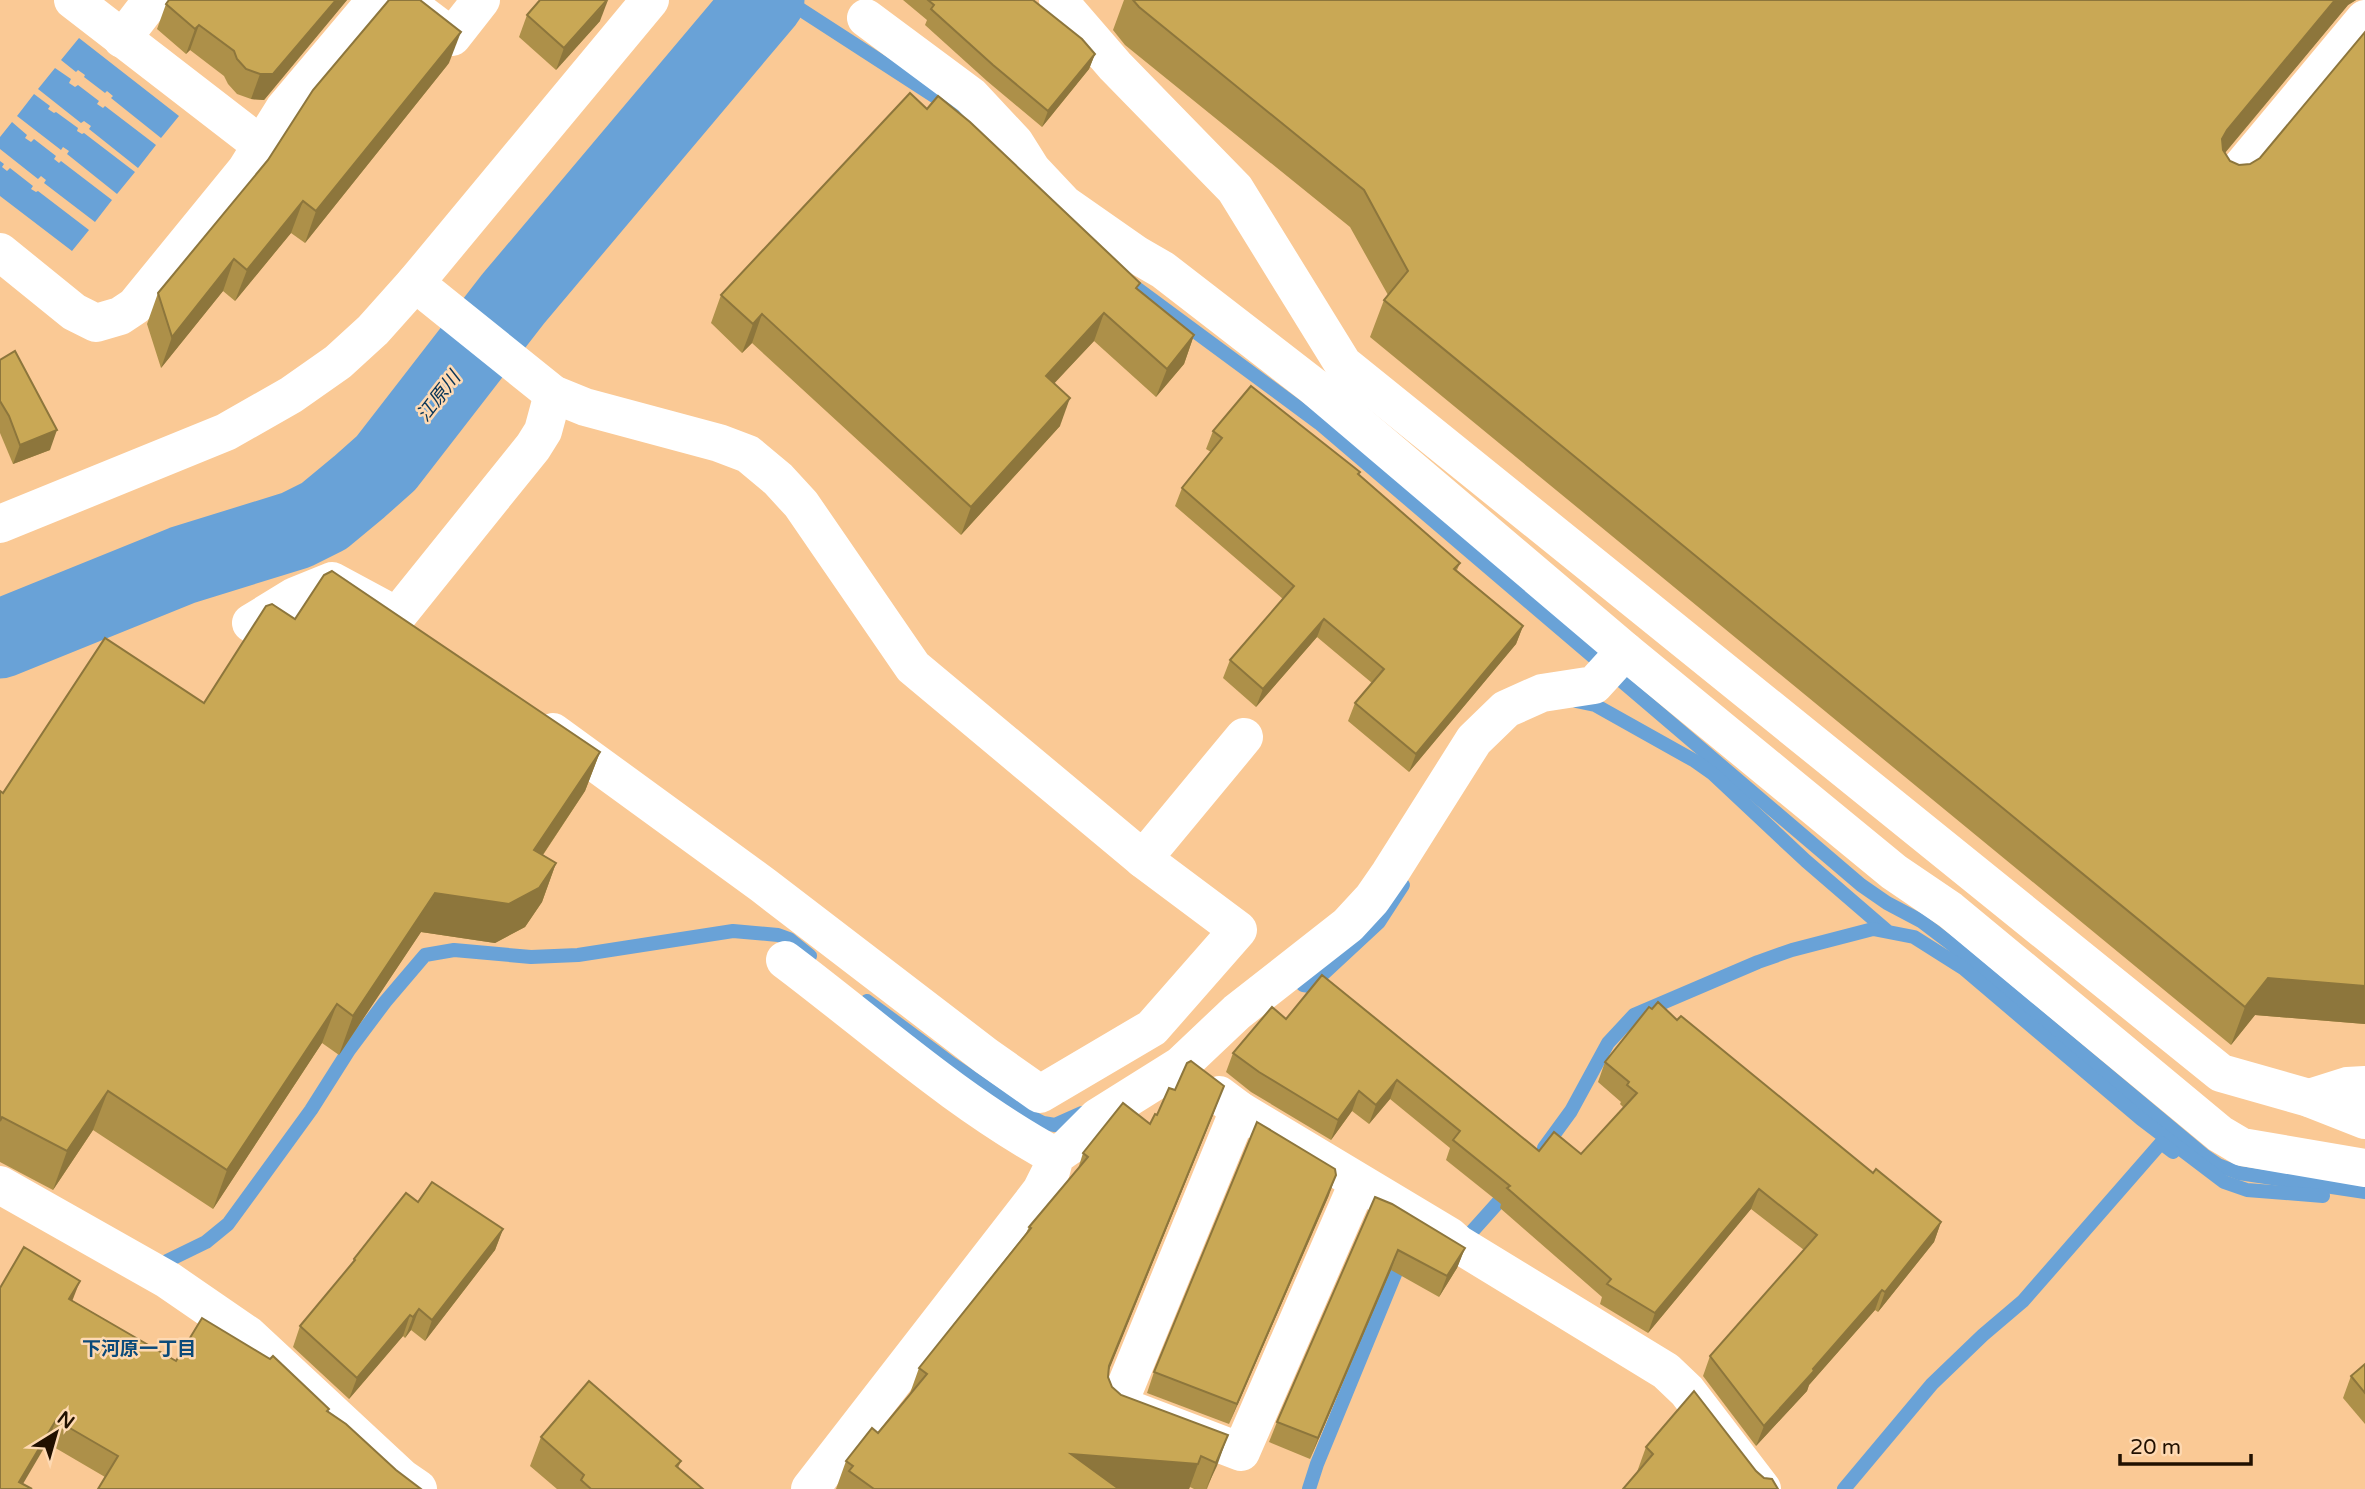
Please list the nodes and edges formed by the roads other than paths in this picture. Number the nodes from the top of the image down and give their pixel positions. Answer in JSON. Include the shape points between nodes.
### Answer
{"nodes":[{"id":1,"x":73,"y":0,"type":"edge"},
{"id":2,"x":152,"y":0,"type":"edge"},
{"id":3,"x":376,"y":0,"type":"edge"},
{"id":4,"x":403,"y":0,"type":"edge"},
{"id":5,"x":481,"y":0,"type":"edge"},
{"id":6,"x":650,"y":0,"type":"edge"},
{"id":7,"x":1058,"y":0,"type":"edge"},
{"id":8,"x":866,"y":18,"type":"dead end"},
{"id":9,"x":2365,"y":19,"type":"edge"},
{"id":10,"x":122,"y":39,"type":"junction"},
{"id":11,"x":261,"y":146,"type":"junction"},
{"id":12,"x":2230,"y":181,"type":"edge"},
{"id":13,"x":0,"y":252,"type":"edge"},
{"id":14,"x":415,"y":283,"type":"junction"},
{"id":15,"x":553,"y":394,"type":"junction"},
{"id":16,"x":0,"y":524,"type":"edge"},
{"id":17,"x":251,"y":623,"type":"edge"},
{"id":18,"x":1615,"y":663,"type":"junction"},
{"id":19,"x":528,"y":714,"type":"edge"},
{"id":20,"x":1244,"y":737,"type":"dead end"},
{"id":21,"x":1143,"y":859,"type":"junction"},
{"id":22,"x":785,"y":960,"type":"dead end"},
{"id":23,"x":1181,"y":1065,"type":"junction"},
{"id":24,"x":2365,"y":1085,"type":"edge"},
{"id":25,"x":2309,"y":1098,"type":"junction"},
{"id":26,"x":1239,"y":1110,"type":"junction"},
{"id":27,"x":2365,"y":1120,"type":"edge"},
{"id":28,"x":1055,"y":1156,"type":"junction"},
{"id":29,"x":2365,"y":1168,"type":"edge"},
{"id":30,"x":1358,"y":1183,"type":"junction"},
{"id":31,"x":0,"y":1185,"type":"edge"},
{"id":32,"x":399,"y":1485,"type":"edge"},
{"id":33,"x":810,"y":1489,"type":"edge"},
{"id":34,"x":1762,"y":1489,"type":"edge"}],
"edges":[{"from":1,"to":10,"type":"street"},
{"from":2,"to":10,"type":"street"},
{"from":3,"to":11,"type":"street","via":[[284,109]]},
{"from":4,"to":5,"type":"street","via":[[452,37]]},
{"from":6,"to":14,"type":"street"},
{"from":7,"to":25,"type":"street","via":[[1115,66],[1235,189],[1343,364],[2221,1073]]},
{"from":8,"to":18,"type":"street","via":[[971,96],[1064,204],[1163,270],[1313,386]]},
{"from":9,"to":12,"type":"street"},
{"from":10,"to":11,"type":"street"},
{"from":11,"to":13,"type":"street","via":[[135,306],[120,316],[96,323],[74,312]]},
{"from":14,"to":15,"type":"street"},
{"from":14,"to":16,"type":"street","via":[[338,362],[259,414],[226,432]]},
{"from":15,"to":17,"type":"street","via":[[543,431],[533,447],[408,624],[332,581],[295,596]]},
{"from":15,"to":21,"type":"street","via":[[748,454],[801,504],[913,667]]},
{"from":18,"to":23,"type":"street","via":[[1594,685],[1542,693],[1506,709],[1474,740],[1390,873],[1348,925],[1237,1012]]},
{"from":18,"to":29,"type":"street","via":[[1950,911],[2229,1141]]},
{"from":19,"to":21,"type":"street","via":[[763,884],[1040,1094],[1153,1028],[1238,930]]},
{"from":20,"to":21,"type":"street"},
{"from":22,"to":28,"type":"street","via":[[942,1084]]},
{"from":23,"to":26,"type":"street"},
{"from":23,"to":28,"type":"street","via":[[1098,1118]]},
{"from":24,"to":25,"type":"street"},
{"from":25,"to":27,"type":"street"},
{"from":26,"to":30,"type":"street"},
{"from":26,"to":30,"type":"street","via":[[1118,1405],[1241,1452]]},
{"from":28,"to":33,"type":"street","via":[[1041,1191]]},
{"from":30,"to":34,"type":"street","via":[[1659,1366],[1687,1391]]},
{"from":31,"to":32,"type":"street","via":[[168,1280],[248,1335]]}]}
